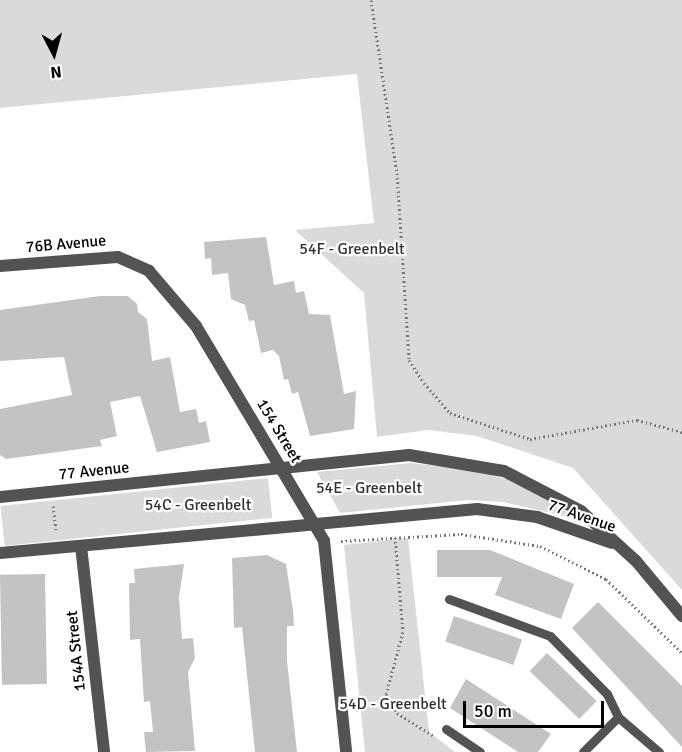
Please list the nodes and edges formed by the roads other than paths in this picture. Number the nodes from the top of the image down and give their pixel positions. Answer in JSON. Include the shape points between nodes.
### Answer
{"nodes":[{"id":1,"x":134,"y":262,"type":"joint"},
{"id":2,"x":0,"y":266,"type":"edge"},
{"id":3,"x":282,"y":468,"type":"junction"},
{"id":4,"x":0,"y":497,"type":"edge"},
{"id":5,"x":316,"y":524,"type":"junction"},
{"id":6,"x":619,"y":545,"type":"junction"},
{"id":7,"x":81,"y":546,"type":"junction"},
{"id":8,"x":0,"y":553,"type":"edge"},
{"id":9,"x":449,"y":600,"type":"dead end"},
{"id":10,"x":682,"y":616,"type":"edge"},
{"id":11,"x":618,"y":717,"type":"junction"},
{"id":12,"x":446,"y":729,"type":"dead end"},
{"id":13,"x":104,"y":752,"type":"edge"},
{"id":14,"x":346,"y":752,"type":"edge"},
{"id":15,"x":480,"y":752,"type":"edge"},
{"id":16,"x":583,"y":752,"type":"edge"},
{"id":17,"x":659,"y":752,"type":"edge"}],
"edges":[{"from":1,"to":2,"type":"street","name":"76B Avenue","via":[[102,256]]},
{"from":1,"to":3,"type":"street","name":"154 Street","via":[[148,271],[196,326]]},
{"from":3,"to":4,"type":"street","name":"77 Avenue"},
{"from":3,"to":5,"type":"street","name":"154 Street"},
{"from":3,"to":6,"type":"street","name":"77 Avenue","via":[[410,455],[477,463],[553,494]]},
{"from":5,"to":6,"type":"street","name":"77 Avenue","via":[[477,509],[537,517]]},
{"from":5,"to":7,"type":"street","name":"77 Avenue"},
{"from":5,"to":14,"type":"street","name":"154 Street","via":[[324,541]]},
{"from":6,"to":10,"type":"street"},
{"from":7,"to":8,"type":"street","name":"77 Avenue"},
{"from":7,"to":13,"type":"street","name":"154A Street"},
{"from":9,"to":11,"type":"lane","via":[[550,636],[607,694]]},
{"from":11,"to":16,"type":"lane"},
{"from":11,"to":17,"type":"lane"},
{"from":12,"to":15,"type":"lane"}]}
